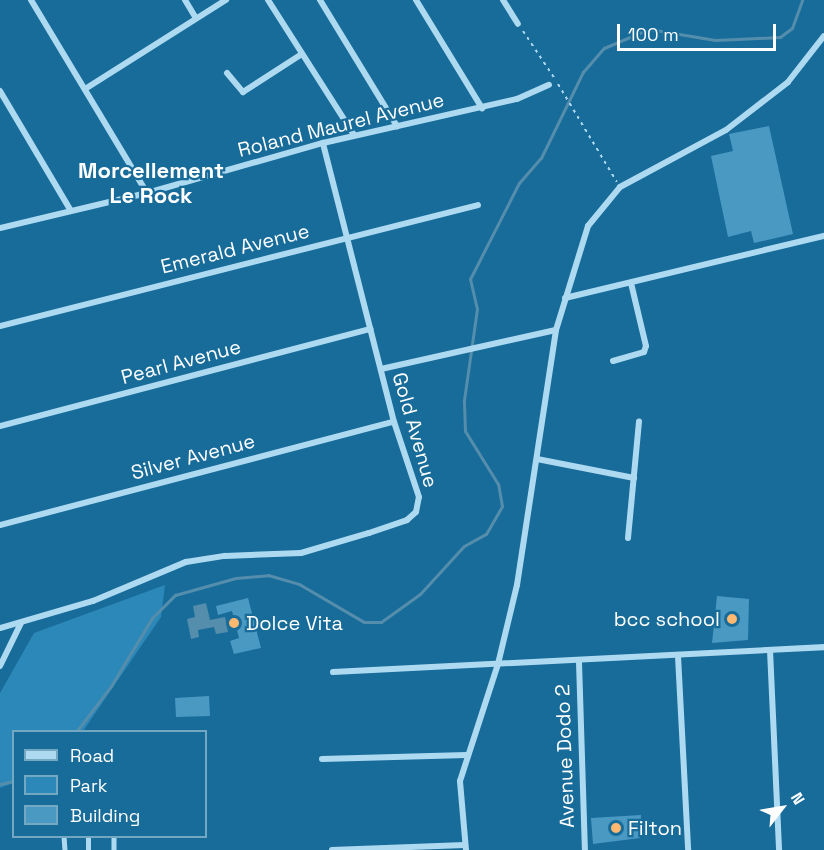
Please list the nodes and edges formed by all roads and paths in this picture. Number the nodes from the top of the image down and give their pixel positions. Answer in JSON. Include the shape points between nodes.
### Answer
{"nodes":[{"id":1,"x":31,"y":0,"type":"edge"},
{"id":2,"x":185,"y":0,"type":"edge"},
{"id":3,"x":226,"y":0,"type":"edge"},
{"id":4,"x":268,"y":0,"type":"edge"},
{"id":5,"x":320,"y":0,"type":"edge"},
{"id":6,"x":416,"y":0,"type":"edge"},
{"id":7,"x":503,"y":0,"type":"edge"},
{"id":8,"x":196,"y":18,"type":"junction"},
{"id":9,"x":518,"y":24,"type":"joint"},
{"id":10,"x":824,"y":36,"type":"edge"},
{"id":11,"x":303,"y":54,"type":"junction"},
{"id":12,"x":227,"y":73,"type":"dead end"},
{"id":13,"x":549,"y":85,"type":"dead end"},
{"id":14,"x":85,"y":88,"type":"junction"},
{"id":15,"x":0,"y":91,"type":"edge"},
{"id":16,"x":482,"y":108,"type":"junction"},
{"id":17,"x":397,"y":126,"type":"junction"},
{"id":18,"x":354,"y":135,"type":"junction"},
{"id":19,"x":323,"y":143,"type":"junction"},
{"id":20,"x":620,"y":187,"type":"junction"},
{"id":21,"x":147,"y":193,"type":"junction"},
{"id":22,"x":478,"y":205,"type":"dead end"},
{"id":23,"x":71,"y":211,"type":"junction"},
{"id":24,"x":0,"y":228,"type":"edge"},
{"id":25,"x":824,"y":236,"type":"edge"},
{"id":26,"x":345,"y":238,"type":"junction"},
{"id":27,"x":631,"y":283,"type":"junction"},
{"id":28,"x":565,"y":297,"type":"junction"},
{"id":29,"x":0,"y":326,"type":"edge"},
{"id":30,"x":371,"y":329,"type":"junction"},
{"id":31,"x":556,"y":330,"type":"junction"},
{"id":32,"x":613,"y":361,"type":"dead end"},
{"id":33,"x":381,"y":369,"type":"junction"},
{"id":34,"x":394,"y":422,"type":"junction"},
{"id":35,"x":639,"y":422,"type":"dead end"},
{"id":36,"x":0,"y":426,"type":"edge"},
{"id":37,"x":537,"y":459,"type":"junction"},
{"id":38,"x":634,"y":478,"type":"junction"},
{"id":39,"x":0,"y":525,"type":"edge"},
{"id":40,"x":628,"y":537,"type":"dead end"},
{"id":41,"x":21,"y":623,"type":"junction"},
{"id":42,"x":0,"y":628,"type":"edge"},
{"id":43,"x":824,"y":647,"type":"edge"},
{"id":44,"x":770,"y":650,"type":"junction"},
{"id":45,"x":678,"y":656,"type":"junction"},
{"id":46,"x":579,"y":662,"type":"junction"},
{"id":47,"x":498,"y":664,"type":"junction"},
{"id":48,"x":0,"y":666,"type":"edge"},
{"id":49,"x":333,"y":672,"type":"dead end"},
{"id":50,"x":467,"y":755,"type":"junction"},
{"id":51,"x":322,"y":759,"type":"dead end"},
{"id":52,"x":465,"y":848,"type":"edge"},
{"id":53,"x":332,"y":850,"type":"edge"},
{"id":54,"x":585,"y":850,"type":"edge"},
{"id":55,"x":688,"y":850,"type":"edge"},
{"id":56,"x":779,"y":850,"type":"edge"}],
"edges":[{"from":1,"to":14,"type":"street"},
{"from":2,"to":8,"type":"street"},
{"from":3,"to":8,"type":"street"},
{"from":4,"to":11,"type":"street"},
{"from":5,"to":17,"type":"street"},
{"from":6,"to":16,"type":"street"},
{"from":7,"to":9,"type":"street"},
{"from":8,"to":14,"type":"street"},
{"from":9,"to":20,"type":"path","via":[[566,95]]},
{"from":10,"to":20,"type":"street","via":[[788,82],[726,130]]},
{"from":11,"to":12,"type":"street","via":[[243,92]]},
{"from":11,"to":18,"type":"street"},
{"from":13,"to":16,"type":"street","name":"Roland Maurel Avenue"},
{"from":14,"to":21,"type":"street"},
{"from":15,"to":23,"type":"street"},
{"from":16,"to":17,"type":"street","name":"Roland Maurel Avenue"},
{"from":17,"to":18,"type":"street","name":"Roland Maurel Avenue"},
{"from":18,"to":19,"type":"street","name":"Roland Maurel Avenue"},
{"from":19,"to":21,"type":"street","name":"Roland Maurel Avenue"},
{"from":19,"to":26,"type":"street","name":"Gold Avenue"},
{"from":20,"to":28,"type":"street","via":[[588,226]]},
{"from":21,"to":23,"type":"street","name":"Roland Maurel Avenue"},
{"from":22,"to":26,"type":"street","name":"Emerald Avenue"},
{"from":23,"to":24,"type":"street","name":"Roland Maurel Avenue"},
{"from":25,"to":27,"type":"street"},
{"from":26,"to":29,"type":"street","name":"Emerald Avenue"},
{"from":26,"to":30,"type":"street","name":"Gold Avenue"},
{"from":27,"to":28,"type":"street"},
{"from":27,"to":32,"type":"street","via":[[646,346],[644,352]]},
{"from":28,"to":31,"type":"street"},
{"from":30,"to":33,"type":"street","name":"Gold Avenue"},
{"from":30,"to":36,"type":"street","name":"Pearl Avenue"},
{"from":31,"to":33,"type":"street"},
{"from":31,"to":37,"type":"street"},
{"from":33,"to":34,"type":"street","name":"Gold Avenue"},
{"from":34,"to":39,"type":"street","name":"Silver Avenue"},
{"from":34,"to":41,"type":"street","name":"Gold Avenue","via":[[419,497],[416,512],[407,520],[301,553],[186,562],[93,601]]},
{"from":35,"to":38,"type":"street"},
{"from":37,"to":38,"type":"street"},
{"from":37,"to":47,"type":"street","via":[[517,585]]},
{"from":38,"to":40,"type":"street"},
{"from":41,"to":42,"type":"street","name":"Gold Avenue"},
{"from":41,"to":48,"type":"street"},
{"from":43,"to":44,"type":"street"},
{"from":44,"to":45,"type":"street"},
{"from":44,"to":56,"type":"street"},
{"from":45,"to":46,"type":"street"},
{"from":45,"to":55,"type":"street"},
{"from":46,"to":47,"type":"street"},
{"from":46,"to":54,"type":"street","name":"Avenue Dodo 2"},
{"from":47,"to":49,"type":"street"},
{"from":47,"to":50,"type":"street"},
{"from":50,"to":51,"type":"street"},
{"from":50,"to":52,"type":"street","via":[[460,781]]},
{"from":52,"to":53,"type":"street"}]}
